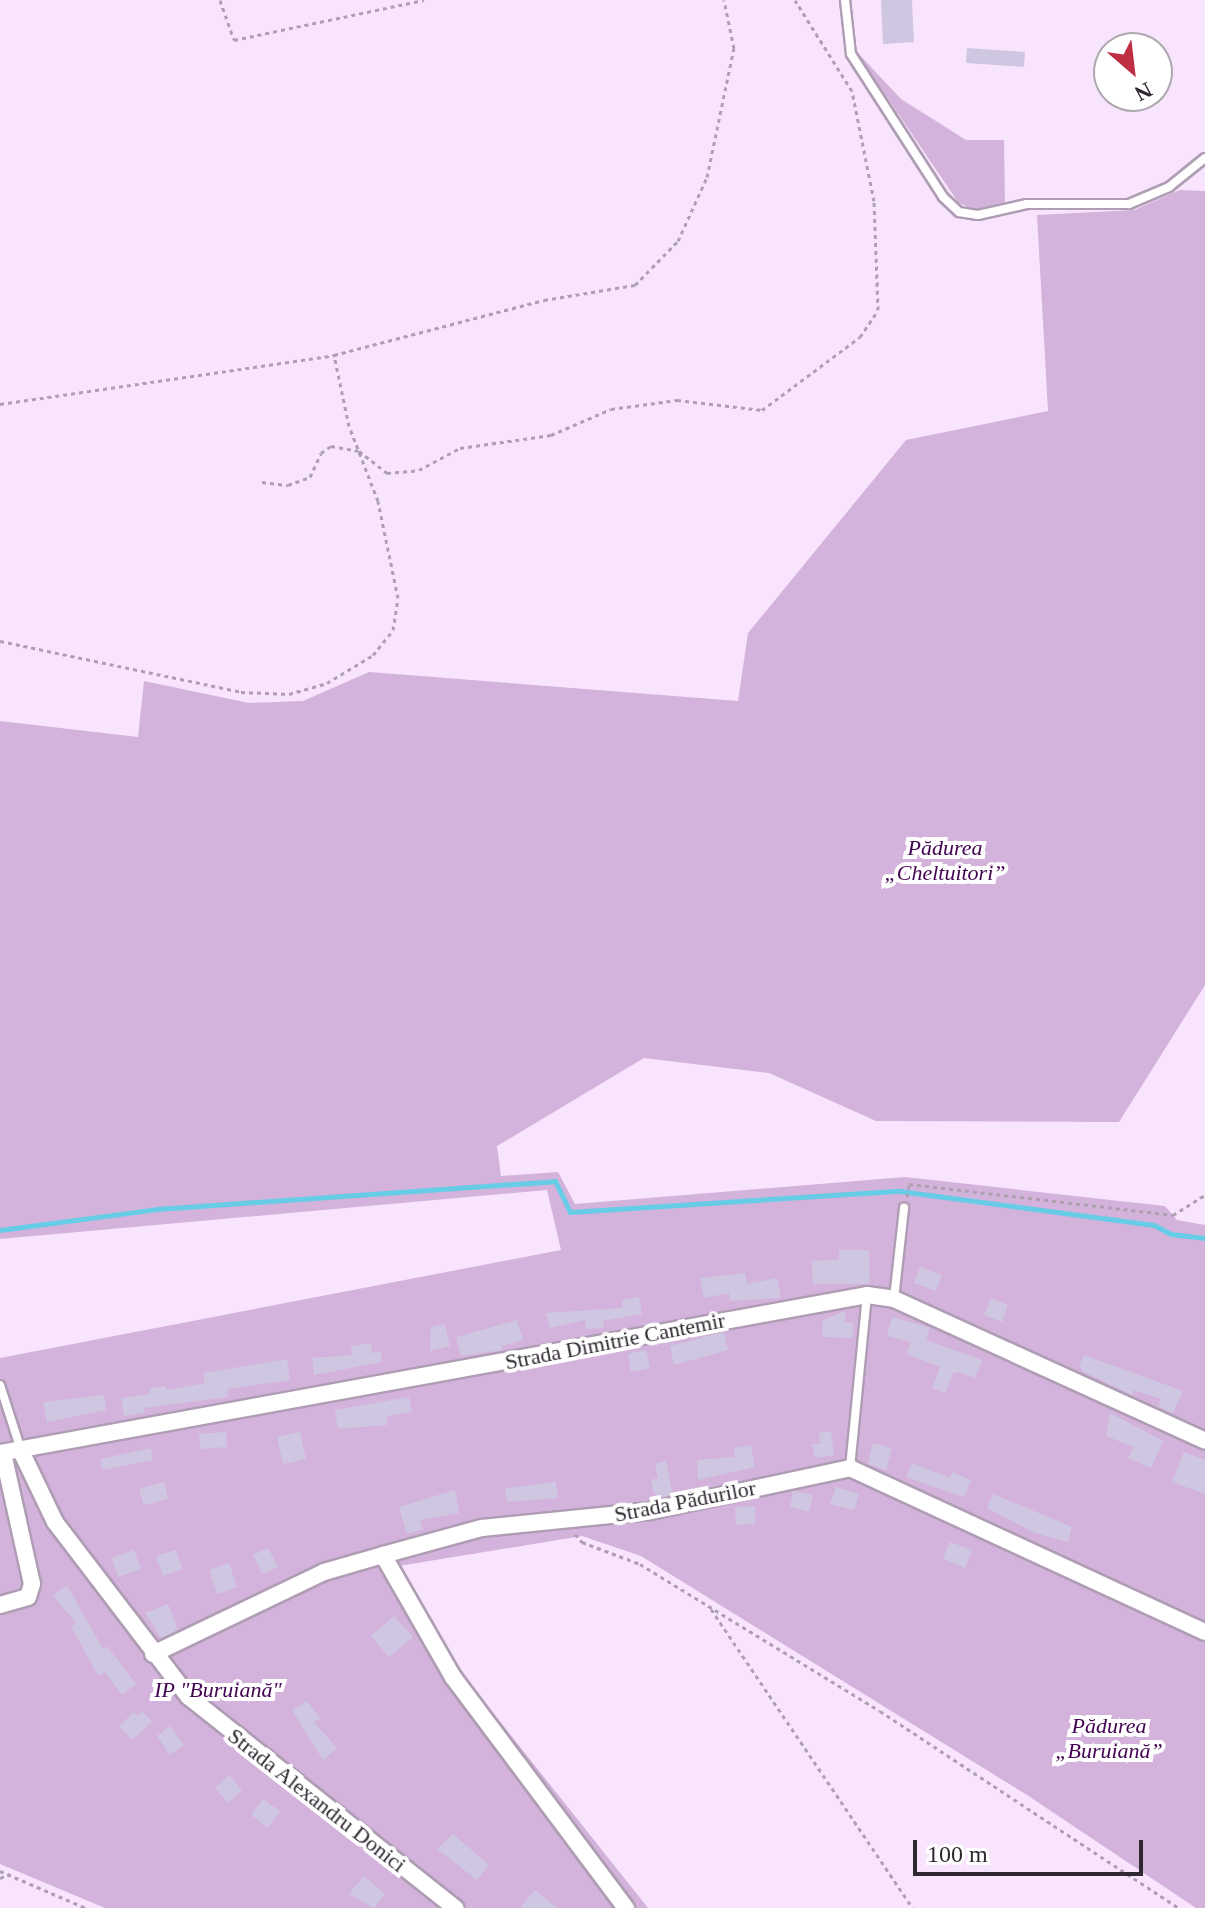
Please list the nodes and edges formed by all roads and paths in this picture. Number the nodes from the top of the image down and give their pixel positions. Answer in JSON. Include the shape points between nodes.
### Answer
{"nodes":[{"id":1,"x":220,"y":0,"type":"edge"},
{"id":2,"x":424,"y":0,"type":"edge"},
{"id":3,"x":724,"y":0,"type":"edge"},
{"id":4,"x":795,"y":0,"type":"edge"},
{"id":5,"x":845,"y":0,"type":"edge"},
{"id":6,"x":1205,"y":158,"type":"edge"},
{"id":7,"x":334,"y":355,"type":"junction"},
{"id":8,"x":0,"y":404,"type":"edge"},
{"id":9,"x":359,"y":451,"type":"junction"},
{"id":10,"x":262,"y":482,"type":"dead end"},
{"id":11,"x":0,"y":641,"type":"edge"},
{"id":12,"x":1205,"y":1195,"type":"edge"},
{"id":13,"x":905,"y":1204,"type":"joint"},
{"id":14,"x":867,"y":1295,"type":"junction"},
{"id":15,"x":894,"y":1299,"type":"junction"},
{"id":16,"x":0,"y":1385,"type":"edge"},
{"id":17,"x":1205,"y":1441,"type":"edge"},
{"id":18,"x":21,"y":1451,"type":"junction"},
{"id":19,"x":2,"y":1453,"type":"edge"},
{"id":20,"x":850,"y":1468,"type":"junction"},
{"id":21,"x":572,"y":1521,"type":"junction"},
{"id":22,"x":383,"y":1555,"type":"junction"},
{"id":23,"x":0,"y":1605,"type":"edge"},
{"id":24,"x":708,"y":1606,"type":"junction"},
{"id":25,"x":1205,"y":1632,"type":"edge"},
{"id":26,"x":153,"y":1654,"type":"junction"},
{"id":27,"x":0,"y":1871,"type":"edge"},
{"id":28,"x":10,"y":1874,"type":"junction"},
{"id":29,"x":0,"y":1878,"type":"edge"},
{"id":30,"x":86,"y":1908,"type":"edge"},
{"id":31,"x":455,"y":1908,"type":"edge"},
{"id":32,"x":626,"y":1908,"type":"edge"},
{"id":33,"x":913,"y":1908,"type":"edge"},
{"id":34,"x":1179,"y":1908,"type":"edge"}],
"edges":[{"from":1,"to":2,"type":"path","via":[[234,40]]},
{"from":3,"to":7,"type":"path","via":[[734,48],[707,177],[678,241],[635,285],[544,300]]},
{"from":4,"to":9,"type":"path","via":[[852,91],[874,201],[878,310],[860,337],[762,410],[677,400],[611,409],[551,435],[460,448],[419,470],[387,473]]},
{"from":5,"to":6,"type":"lane","via":[[851,54],[943,197],[959,212],[978,215],[1027,204],[1129,204],[1169,187]]},
{"from":7,"to":8,"type":"path"},
{"from":7,"to":9,"type":"path"},
{"from":9,"to":10,"type":"path","via":[[331,446],[321,453],[310,477],[288,485]]},
{"from":9,"to":11,"type":"path","via":[[378,501],[398,598],[393,630],[373,655],[327,683],[289,694],[241,692]]},
{"from":12,"to":13,"type":"path","via":[[1173,1215],[909,1184]]},
{"from":13,"to":15,"type":"lane"},
{"from":14,"to":15,"type":"street","name":"Strada Dimitrie Cantemir"},
{"from":14,"to":18,"type":"street","name":"Strada Dimitrie Cantemir"},
{"from":14,"to":20,"type":"lane"},
{"from":15,"to":17,"type":"street","name":"Strada Dimitrie Cantemir"},
{"from":16,"to":18,"type":"lane"},
{"from":18,"to":19,"type":"street","name":"Strada Dimitrie Cantemir"},
{"from":18,"to":26,"type":"street","name":"Strada Alexandru Donici","via":[[55,1522]]},
{"from":19,"to":23,"type":"street","via":[[32,1584],[28,1597]]},
{"from":20,"to":21,"type":"street","name":"Strada Pădurilor","via":[[650,1511]]},
{"from":20,"to":25,"type":"street"},
{"from":21,"to":22,"type":"street","name":"Strada Pădurilor","via":[[482,1528]]},
{"from":21,"to":24,"type":"path","via":[[582,1542],[640,1564]]},
{"from":22,"to":26,"type":"street","name":"Strada Pădurilor","via":[[295,1584]]},
{"from":22,"to":32,"type":"street","via":[[453,1677]]},
{"from":24,"to":33,"type":"path"},
{"from":24,"to":34,"type":"path","via":[[995,1782]]},
{"from":26,"to":31,"type":"street","name":"Strada Alexandru Donici","via":[[217,1722]]},
{"from":27,"to":28,"type":"path"},
{"from":28,"to":29,"type":"path"},
{"from":28,"to":30,"type":"path"}]}
